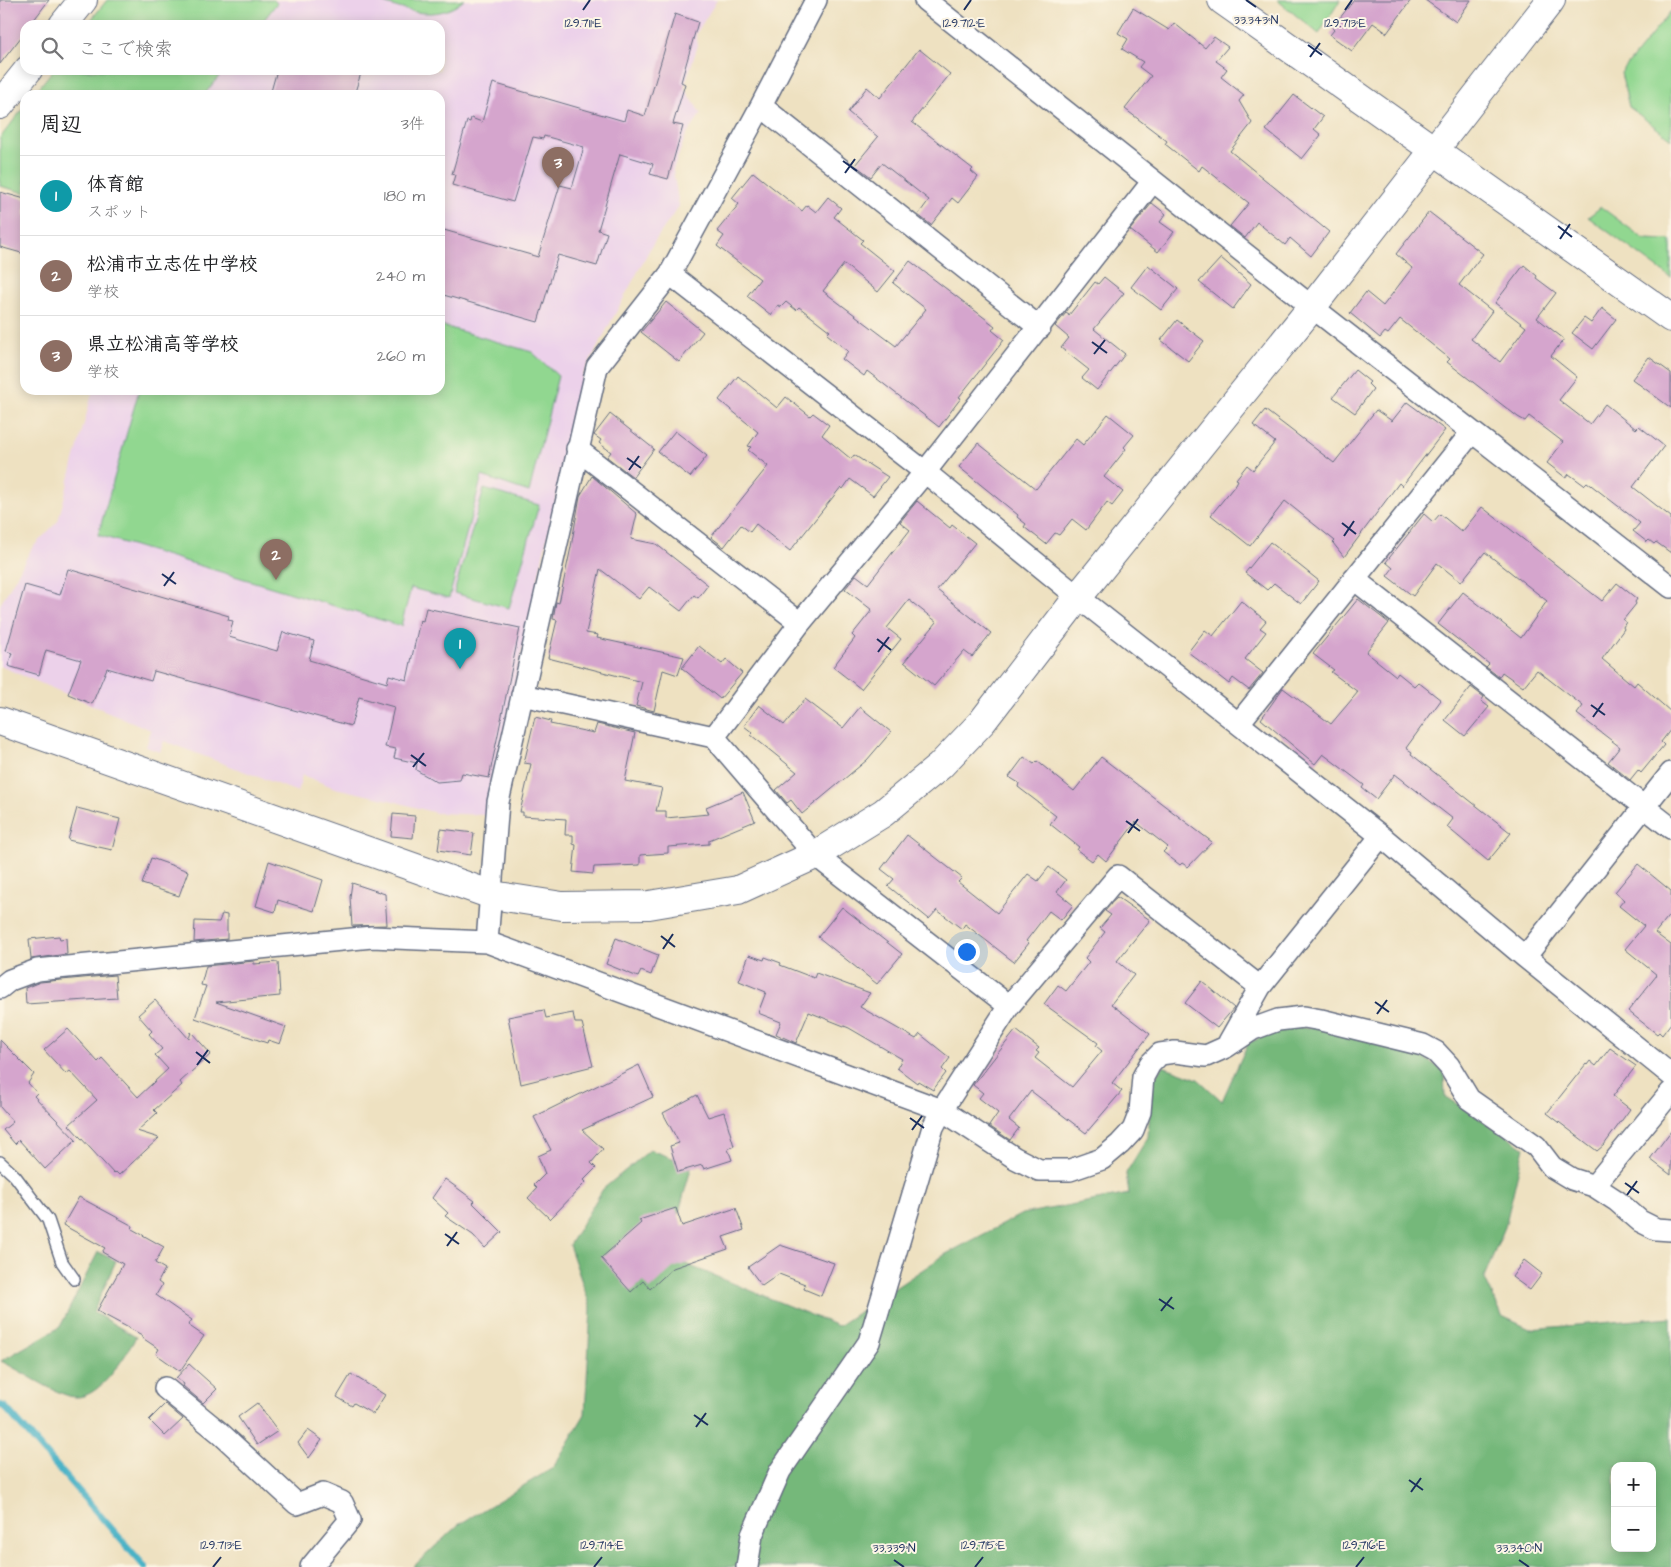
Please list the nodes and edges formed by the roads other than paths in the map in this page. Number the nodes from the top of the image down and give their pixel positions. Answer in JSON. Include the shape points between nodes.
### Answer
{"nodes":[{"id":1,"x":83,"y":0,"type":"edge"},
{"id":2,"x":816,"y":0,"type":"edge"},
{"id":3,"x":925,"y":0,"type":"edge"},
{"id":4,"x":1222,"y":0,"type":"edge"},
{"id":5,"x":1551,"y":0,"type":"edge"},
{"id":6,"x":68,"y":20,"type":"edge"},
{"id":7,"x":24,"y":75,"type":"edge"},
{"id":8,"x":0,"y":105,"type":"edge"},
{"id":9,"x":761,"y":106,"type":"junction"},
{"id":10,"x":1434,"y":150,"type":"junction"},
{"id":11,"x":1153,"y":181,"type":"junction"},
{"id":12,"x":670,"y":274,"type":"junction"},
{"id":13,"x":1312,"y":307,"type":"junction"},
{"id":14,"x":1671,"y":318,"type":"edge"},
{"id":15,"x":1040,"y":328,"type":"junction"},
{"id":16,"x":1472,"y":432,"type":"junction"},
{"id":17,"x":577,"y":449,"type":"junction"},
{"id":18,"x":925,"y":472,"type":"junction"},
{"id":19,"x":1354,"y":579,"type":"junction"},
{"id":20,"x":1671,"y":587,"type":"edge"},
{"id":21,"x":1078,"y":597,"type":"junction"},
{"id":22,"x":800,"y":623,"type":"junction"},
{"id":23,"x":522,"y":695,"type":"junction"},
{"id":24,"x":0,"y":721,"type":"edge"},
{"id":25,"x":1239,"y":722,"type":"junction"},
{"id":26,"x":714,"y":737,"type":"junction"},
{"id":27,"x":1671,"y":773,"type":"edge"},
{"id":28,"x":1644,"y":807,"type":"junction"},
{"id":29,"x":1671,"y":828,"type":"edge"},
{"id":30,"x":1381,"y":836,"type":"junction"},
{"id":31,"x":815,"y":855,"type":"junction"},
{"id":32,"x":492,"y":895,"type":"junction"},
{"id":33,"x":487,"y":942,"type":"junction"},
{"id":34,"x":1525,"y":957,"type":"junction"},
{"id":35,"x":1260,"y":987,"type":"junction"},
{"id":36,"x":0,"y":988,"type":"edge"},
{"id":37,"x":1009,"y":1006,"type":"junction"},
{"id":38,"x":1226,"y":1047,"type":"junction"},
{"id":39,"x":1671,"y":1075,"type":"edge"},
{"id":40,"x":1671,"y":1092,"type":"edge"},
{"id":41,"x":942,"y":1110,"type":"junction"},
{"id":42,"x":0,"y":1162,"type":"edge"},
{"id":43,"x":1594,"y":1186,"type":"junction"},
{"id":44,"x":1671,"y":1230,"type":"edge"},
{"id":45,"x":74,"y":1279,"type":"dead end"},
{"id":46,"x":165,"y":1388,"type":"dead end"},
{"id":47,"x":311,"y":1567,"type":"edge"},
{"id":48,"x":747,"y":1567,"type":"edge"}],
"edges":[{"from":1,"to":6,"type":"street"},
{"from":2,"to":9,"type":"street"},
{"from":3,"to":11,"type":"street"},
{"from":4,"to":10,"type":"street"},
{"from":5,"to":10,"type":"street"},
{"from":7,"to":8,"type":"street"},
{"from":9,"to":12,"type":"street"},
{"from":9,"to":15,"type":"street"},
{"from":10,"to":13,"type":"street"},
{"from":10,"to":14,"type":"street"},
{"from":11,"to":13,"type":"street"},
{"from":11,"to":15,"type":"street"},
{"from":12,"to":17,"type":"street","via":[[597,367]]},
{"from":12,"to":18,"type":"street"},
{"from":13,"to":16,"type":"street"},
{"from":13,"to":21,"type":"street"},
{"from":15,"to":18,"type":"street"},
{"from":16,"to":19,"type":"street"},
{"from":16,"to":20,"type":"street"},
{"from":17,"to":22,"type":"street"},
{"from":17,"to":23,"type":"street"},
{"from":18,"to":21,"type":"street"},
{"from":18,"to":22,"type":"street"},
{"from":19,"to":25,"type":"street"},
{"from":19,"to":28,"type":"street"},
{"from":21,"to":25,"type":"street"},
{"from":21,"to":31,"type":"street","via":[[982,722],[940,766],[883,813]]},
{"from":22,"to":26,"type":"street"},
{"from":23,"to":26,"type":"street"},
{"from":23,"to":32,"type":"street","via":[[498,802]]},
{"from":24,"to":32,"type":"street"},
{"from":25,"to":30,"type":"street"},
{"from":26,"to":31,"type":"street"},
{"from":27,"to":28,"type":"street"},
{"from":28,"to":29,"type":"street"},
{"from":28,"to":34,"type":"street"},
{"from":30,"to":34,"type":"street"},
{"from":30,"to":35,"type":"street"},
{"from":31,"to":32,"type":"street","via":[[738,890],[649,905],[562,906]]},
{"from":31,"to":37,"type":"street"},
{"from":32,"to":33,"type":"street"},
{"from":33,"to":36,"type":"street","via":[[372,937],[37,970],[10,980]]},
{"from":33,"to":41,"type":"street"},
{"from":34,"to":39,"type":"street"},
{"from":35,"to":37,"type":"street","via":[[1118,876]]},
{"from":35,"to":38,"type":"street"},
{"from":37,"to":41,"type":"street"},
{"from":38,"to":41,"type":"street","via":[[1206,1056],[1175,1052],[1160,1054],[1143,1077],[1140,1112],[1133,1130],[1102,1159],[1070,1170],[1040,1170]]},
{"from":38,"to":43,"type":"street","via":[[1253,1029],[1278,1020],[1304,1017],[1423,1045],[1436,1052],[1449,1066],[1469,1099],[1536,1146],[1552,1167],[1572,1179]]},
{"from":40,"to":43,"type":"street"},
{"from":41,"to":48,"type":"street","via":[[933,1127],[869,1342],[780,1471],[752,1535]]},
{"from":42,"to":45,"type":"lane","via":[[15,1176],[48,1220],[62,1262]]},
{"from":43,"to":44,"type":"street","via":[[1618,1201],[1640,1221],[1656,1229]]},
{"from":46,"to":47,"type":"street","via":[[219,1432],[297,1504],[323,1494],[342,1502],[350,1520]]}]}
